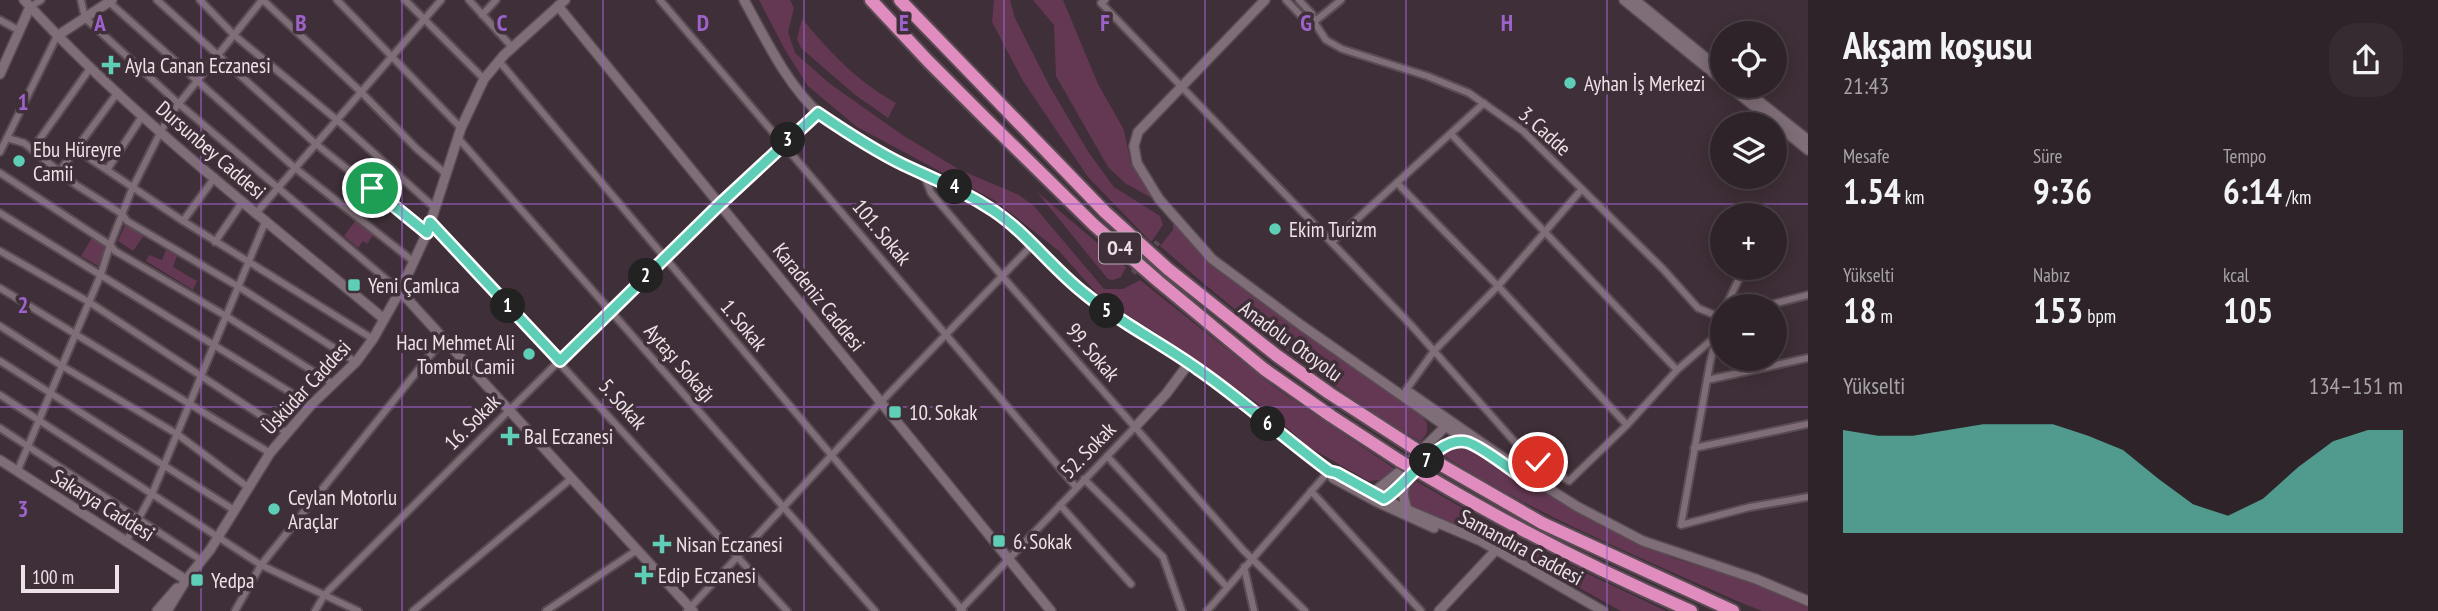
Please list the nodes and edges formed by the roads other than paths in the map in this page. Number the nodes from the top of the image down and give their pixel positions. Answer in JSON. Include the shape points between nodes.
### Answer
{"nodes":[{"id":1,"x":41,"y":0,"type":"edge"},
{"id":2,"x":81,"y":0,"type":"edge"},
{"id":3,"x":157,"y":0,"type":"edge"},
{"id":4,"x":200,"y":0,"type":"edge"},
{"id":5,"x":263,"y":0,"type":"edge"},
{"id":6,"x":337,"y":0,"type":"edge"},
{"id":7,"x":405,"y":0,"type":"edge"},
{"id":8,"x":441,"y":0,"type":"edge"},
{"id":9,"x":468,"y":0,"type":"edge"},
{"id":10,"x":496,"y":0,"type":"edge"},
{"id":11,"x":660,"y":0,"type":"edge"},
{"id":12,"x":744,"y":0,"type":"edge"},
{"id":13,"x":871,"y":0,"type":"edge"},
{"id":14,"x":900,"y":0,"type":"edge"},
{"id":15,"x":1286,"y":0,"type":"edge"},
{"id":16,"x":1299,"y":0,"type":"edge"},
{"id":17,"x":1341,"y":0,"type":"edge"},
{"id":18,"x":1624,"y":0,"type":"edge"},
{"id":19,"x":1635,"y":0,"type":"edge"},
{"id":20,"x":110,"y":1,"type":"edge"},
{"id":21,"x":1102,"y":1,"type":"edge"},
{"id":22,"x":27,"y":2,"type":"edge"},
{"id":23,"x":1260,"y":2,"type":"edge"},
{"id":24,"x":561,"y":3,"type":"edge"},
{"id":25,"x":482,"y":15,"type":"junction"},
{"id":26,"x":85,"y":18,"type":"junction"},
{"id":27,"x":425,"y":19,"type":"junction"},
{"id":28,"x":0,"y":20,"type":"edge"},
{"id":29,"x":1314,"y":22,"type":"junction"},
{"id":30,"x":20,"y":31,"type":"junction"},
{"id":31,"x":234,"y":34,"type":"junction"},
{"id":32,"x":57,"y":36,"type":"junction"},
{"id":33,"x":512,"y":47,"type":"junction"},
{"id":34,"x":393,"y":55,"type":"junction"},
{"id":35,"x":217,"y":56,"type":"junction"},
{"id":36,"x":499,"y":61,"type":"junction"},
{"id":37,"x":1710,"y":61,"type":"edge"},
{"id":38,"x":91,"y":68,"type":"junction"},
{"id":39,"x":1710,"y":70,"type":"edge"},
{"id":40,"x":0,"y":72,"type":"edge"},
{"id":41,"x":484,"y":79,"type":"junction"},
{"id":42,"x":197,"y":81,"type":"junction"},
{"id":43,"x":1182,"y":86,"type":"junction"},
{"id":44,"x":118,"y":91,"type":"junction"},
{"id":45,"x":361,"y":92,"type":"junction"},
{"id":46,"x":1744,"y":98,"type":"edge"},
{"id":47,"x":1755,"y":98,"type":"edge"},
{"id":48,"x":1484,"y":103,"type":"junction"},
{"id":49,"x":179,"y":104,"type":"junction"},
{"id":50,"x":818,"y":113,"type":"junction"},
{"id":51,"x":143,"y":115,"type":"junction"},
{"id":52,"x":337,"y":120,"type":"junction"},
{"id":53,"x":461,"y":128,"type":"junction"},
{"id":54,"x":161,"y":131,"type":"junction"},
{"id":55,"x":1451,"y":134,"type":"junction"},
{"id":56,"x":8,"y":138,"type":"junction"},
{"id":57,"x":458,"y":138,"type":"junction"},
{"id":58,"x":1808,"y":140,"type":"edge"},
{"id":59,"x":316,"y":144,"type":"junction"},
{"id":60,"x":784,"y":145,"type":"junction"},
{"id":61,"x":32,"y":150,"type":"junction"},
{"id":62,"x":77,"y":150,"type":"junction"},
{"id":63,"x":1808,"y":150,"type":"edge"},
{"id":64,"x":0,"y":152,"type":"edge"},
{"id":65,"x":295,"y":168,"type":"junction"},
{"id":66,"x":107,"y":170,"type":"junction"},
{"id":67,"x":59,"y":172,"type":"junction"},
{"id":68,"x":0,"y":173,"type":"edge"},
{"id":69,"x":923,"y":173,"type":"junction"},
{"id":70,"x":446,"y":174,"type":"junction"},
{"id":71,"x":215,"y":177,"type":"junction"},
{"id":72,"x":1397,"y":183,"type":"junction"},
{"id":73,"x":277,"y":188,"type":"junction"},
{"id":74,"x":132,"y":189,"type":"junction"},
{"id":75,"x":1582,"y":189,"type":"junction"},
{"id":76,"x":243,"y":201,"type":"junction"},
{"id":77,"x":720,"y":204,"type":"junction"},
{"id":78,"x":435,"y":208,"type":"junction"},
{"id":79,"x":257,"y":212,"type":"junction"},
{"id":80,"x":0,"y":214,"type":"edge"},
{"id":81,"x":122,"y":214,"type":"junction"},
{"id":82,"x":266,"y":220,"type":"junction"},
{"id":83,"x":183,"y":221,"type":"junction"},
{"id":84,"x":430,"y":222,"type":"junction"},
{"id":85,"x":427,"y":233,"type":"junction"},
{"id":86,"x":1545,"y":233,"type":"junction"},
{"id":87,"x":215,"y":242,"type":"junction"},
{"id":88,"x":1332,"y":242,"type":"junction"},
{"id":89,"x":1034,"y":243,"type":"junction"},
{"id":90,"x":110,"y":245,"type":"junction"},
{"id":91,"x":0,"y":251,"type":"edge"},
{"id":92,"x":665,"y":258,"type":"junction"},
{"id":93,"x":248,"y":261,"type":"junction"},
{"id":94,"x":414,"y":261,"type":"junction"},
{"id":95,"x":101,"y":274,"type":"junction"},
{"id":96,"x":1002,"y":276,"type":"junction"},
{"id":97,"x":1498,"y":286,"type":"junction"},
{"id":98,"x":239,"y":287,"type":"junction"},
{"id":99,"x":0,"y":288,"type":"edge"},
{"id":100,"x":400,"y":291,"type":"junction"},
{"id":101,"x":1808,"y":295,"type":"edge"},
{"id":102,"x":1787,"y":300,"type":"edge"},
{"id":103,"x":89,"y":302,"type":"junction"},
{"id":104,"x":611,"y":312,"type":"junction"},
{"id":105,"x":1710,"y":312,"type":"edge"},
{"id":106,"x":226,"y":316,"type":"junction"},
{"id":107,"x":384,"y":319,"type":"junction"},
{"id":108,"x":0,"y":326,"type":"edge"},
{"id":109,"x":76,"y":334,"type":"junction"},
{"id":110,"x":946,"y":335,"type":"junction"},
{"id":111,"x":444,"y":338,"type":"junction"},
{"id":112,"x":373,"y":339,"type":"junction"},
{"id":113,"x":1710,"y":341,"type":"edge"},
{"id":114,"x":214,"y":344,"type":"junction"},
{"id":115,"x":1434,"y":351,"type":"junction"},
{"id":116,"x":1808,"y":358,"type":"edge"},
{"id":117,"x":1351,"y":359,"type":"junction"},
{"id":118,"x":0,"y":361,"type":"edge"},
{"id":119,"x":560,"y":361,"type":"junction"},
{"id":120,"x":1710,"y":361,"type":"edge"},
{"id":121,"x":356,"y":362,"type":"junction"},
{"id":122,"x":1189,"y":363,"type":"junction"},
{"id":123,"x":62,"y":366,"type":"junction"},
{"id":124,"x":1677,"y":370,"type":"junction"},
{"id":125,"x":202,"y":375,"type":"junction"},
{"id":126,"x":1706,"y":380,"type":"junction"},
{"id":127,"x":333,"y":384,"type":"junction"},
{"id":128,"x":1406,"y":390,"type":"junction"},
{"id":129,"x":50,"y":392,"type":"junction"},
{"id":130,"x":0,"y":395,"type":"edge"},
{"id":131,"x":881,"y":402,"type":"junction"},
{"id":132,"x":190,"y":405,"type":"junction"},
{"id":133,"x":311,"y":405,"type":"junction"},
{"id":134,"x":509,"y":409,"type":"junction"},
{"id":135,"x":1427,"y":414,"type":"junction"},
{"id":136,"x":38,"y":420,"type":"junction"},
{"id":137,"x":1808,"y":424,"type":"edge"},
{"id":138,"x":1627,"y":425,"type":"junction"},
{"id":139,"x":1135,"y":427,"type":"junction"},
{"id":140,"x":1452,"y":427,"type":"junction"},
{"id":141,"x":0,"y":428,"type":"edge"},
{"id":142,"x":286,"y":432,"type":"junction"},
{"id":143,"x":177,"y":434,"type":"junction"},
{"id":144,"x":1430,"y":442,"type":"junction"},
{"id":145,"x":1469,"y":443,"type":"junction"},
{"id":146,"x":28,"y":446,"type":"junction"},
{"id":147,"x":1441,"y":446,"type":"junction"},
{"id":148,"x":1694,"y":448,"type":"junction"},
{"id":149,"x":270,"y":453,"type":"junction"},
{"id":150,"x":832,"y":455,"type":"junction"},
{"id":151,"x":1107,"y":456,"type":"junction"},
{"id":152,"x":0,"y":460,"type":"edge"},
{"id":153,"x":1538,"y":462,"type":"junction"},
{"id":154,"x":164,"y":465,"type":"junction"},
{"id":155,"x":1329,"y":471,"type":"junction"},
{"id":156,"x":17,"y":472,"type":"junction"},
{"id":157,"x":572,"y":478,"type":"junction"},
{"id":158,"x":1409,"y":478,"type":"junction"},
{"id":159,"x":1529,"y":478,"type":"junction"},
{"id":160,"x":1084,"y":480,"type":"junction"},
{"id":161,"x":1357,"y":483,"type":"junction"},
{"id":162,"x":1386,"y":483,"type":"junction"},
{"id":163,"x":1076,"y":487,"type":"junction"},
{"id":164,"x":249,"y":488,"type":"junction"},
{"id":165,"x":1311,"y":491,"type":"junction"},
{"id":166,"x":152,"y":494,"type":"junction"},
{"id":167,"x":1808,"y":497,"type":"edge"},
{"id":168,"x":1376,"y":498,"type":"junction"},
{"id":169,"x":1059,"y":505,"type":"junction"},
{"id":170,"x":783,"y":507,"type":"junction"},
{"id":171,"x":1408,"y":509,"type":"junction"},
{"id":172,"x":234,"y":510,"type":"junction"},
{"id":173,"x":138,"y":519,"type":"junction"},
{"id":174,"x":217,"y":538,"type":"junction"},
{"id":175,"x":127,"y":540,"type":"junction"},
{"id":176,"x":637,"y":550,"type":"junction"},
{"id":177,"x":1496,"y":550,"type":"junction"},
{"id":178,"x":737,"y":556,"type":"junction"},
{"id":179,"x":1009,"y":558,"type":"junction"},
{"id":180,"x":1252,"y":558,"type":"junction"},
{"id":181,"x":201,"y":560,"type":"junction"},
{"id":182,"x":261,"y":565,"type":"junction"},
{"id":183,"x":1244,"y":567,"type":"junction"},
{"id":184,"x":186,"y":580,"type":"junction"},
{"id":185,"x":1131,"y":584,"type":"dead end"},
{"id":186,"x":1227,"y":587,"type":"junction"},
{"id":187,"x":325,"y":594,"type":"junction"},
{"id":188,"x":1808,"y":601,"type":"edge"},
{"id":189,"x":690,"y":610,"type":"edge"},
{"id":190,"x":961,"y":610,"type":"edge"},
{"id":191,"x":157,"y":611,"type":"edge"},
{"id":192,"x":167,"y":611,"type":"edge"},
{"id":193,"x":235,"y":611,"type":"edge"},
{"id":194,"x":315,"y":611,"type":"edge"},
{"id":195,"x":358,"y":611,"type":"edge"},
{"id":196,"x":413,"y":611,"type":"edge"},
{"id":197,"x":546,"y":611,"type":"edge"},
{"id":198,"x":788,"y":611,"type":"edge"},
{"id":199,"x":875,"y":611,"type":"edge"},
{"id":200,"x":1051,"y":611,"type":"edge"},
{"id":201,"x":1182,"y":611,"type":"edge"},
{"id":202,"x":1207,"y":611,"type":"edge"},
{"id":203,"x":1254,"y":611,"type":"edge"},
{"id":204,"x":1305,"y":611,"type":"edge"},
{"id":205,"x":1421,"y":611,"type":"edge"},
{"id":206,"x":1439,"y":611,"type":"edge"},
{"id":207,"x":1603,"y":611,"type":"edge"},
{"id":208,"x":1691,"y":611,"type":"edge"},
{"id":209,"x":1733,"y":611,"type":"edge"}],
"edges":[{"from":1,"to":22,"type":"street"},
{"from":2,"to":26,"type":"street"},
{"from":3,"to":35,"type":"street"},
{"from":4,"to":31,"type":"street"},
{"from":5,"to":31,"type":"street"},
{"from":5,"to":45,"type":"street"},
{"from":6,"to":34,"type":"street"},
{"from":7,"to":27,"type":"street"},
{"from":8,"to":27,"type":"street"},
{"from":9,"to":25,"type":"street"},
{"from":10,"to":25,"type":"street"},
{"from":11,"to":60,"type":"street","name":"101. Sokak"},
{"from":12,"to":50,"type":"street","name":"Samandıra Caddesi","via":[[785,73]]},
{"from":13,"to":208,"type":"highway","name":"Anadolu Otoyolu","number":"O-4","bridge":true,"via":[[1094,225],[1264,369],[1400,461],[1499,519]]},
{"from":14,"to":209,"type":"highway","name":"Anadolu Otoyolu","number":"O-4","bridge":true,"via":[[1105,212],[1168,270],[1276,355],[1350,408],[1542,523]]},
{"from":15,"to":29,"type":"street","via":[[1307,22]]},
{"from":16,"to":29,"type":"street"},
{"from":17,"to":29,"type":"street"},
{"from":18,"to":39,"type":"street"},
{"from":19,"to":37,"type":"street"},
{"from":20,"to":26,"type":"street"},
{"from":20,"to":42,"type":"street"},
{"from":21,"to":43,"type":"street"},
{"from":22,"to":30,"type":"street"},
{"from":22,"to":32,"type":"street","name":"Dursunbey Caddesi"},
{"from":23,"to":43,"type":"street"},
{"from":24,"to":33,"type":"street","name":"Üsküdar Caddesi"},
{"from":24,"to":77,"type":"street","name":"Karadeniz Caddesi"},
{"from":25,"to":33,"type":"street"},
{"from":26,"to":32,"type":"street"},
{"from":26,"to":49,"type":"street"},
{"from":27,"to":34,"type":"street"},
{"from":27,"to":41,"type":"street"},
{"from":28,"to":30,"type":"street"},
{"from":29,"to":48,"type":"street","name":"3. Cadde","via":[[1326,40],[1342,49],[1439,80]]},
{"from":30,"to":40,"type":"street"},
{"from":31,"to":35,"type":"street"},
{"from":31,"to":52,"type":"street"},
{"from":32,"to":38,"type":"street","name":"Dursunbey Caddesi"},
{"from":32,"to":56,"type":"street"},
{"from":33,"to":36,"type":"street","name":"Üsküdar Caddesi"},
{"from":34,"to":45,"type":"street"},
{"from":34,"to":53,"type":"street"},
{"from":35,"to":42,"type":"street"},
{"from":35,"to":59,"type":"street"},
{"from":36,"to":41,"type":"street","name":"Üsküdar Caddesi"},
{"from":36,"to":92,"type":"street","name":"1. Sokak"},
{"from":38,"to":44,"type":"street","name":"Dursunbey Caddesi"},
{"from":38,"to":61,"type":"street"},
{"from":41,"to":53,"type":"street","name":"Üsküdar Caddesi"},
{"from":42,"to":49,"type":"street"},
{"from":42,"to":65,"type":"street"},
{"from":43,"to":88,"type":"street"},
{"from":43,"to":117,"type":"street","via":[[1138,132],[1134,146],[1137,163],[1159,199],[1212,258]]},
{"from":44,"to":51,"type":"street","name":"Dursunbey Caddesi"},
{"from":44,"to":62,"type":"street"},
{"from":45,"to":52,"type":"street"},
{"from":45,"to":70,"type":"street"},
{"from":46,"to":63,"type":"street"},
{"from":47,"to":58,"type":"street"},
{"from":48,"to":55,"type":"street"},
{"from":48,"to":75,"type":"street","name":"3. Cadde","via":[[1523,131]]},
{"from":49,"to":54,"type":"street"},
{"from":49,"to":73,"type":"street"},
{"from":50,"to":60,"type":"street","name":"16. Sokak"},
{"from":50,"to":69,"type":"street","name":"Samandıra Caddesi","via":[[853,138]]},
{"from":51,"to":54,"type":"street","name":"Dursunbey Caddesi"},
{"from":51,"to":66,"type":"street"},
{"from":52,"to":59,"type":"street"},
{"from":52,"to":78,"type":"street"},
{"from":53,"to":57,"type":"street","name":"Üsküdar Caddesi"},
{"from":54,"to":71,"type":"street","name":"Dursunbey Caddesi"},
{"from":54,"to":74,"type":"street"},
{"from":55,"to":72,"type":"street"},
{"from":55,"to":86,"type":"street"},
{"from":56,"to":61,"type":"street"},
{"from":56,"to":64,"type":"street"},
{"from":57,"to":70,"type":"street","name":"Üsküdar Caddesi"},
{"from":57,"to":104,"type":"street","name":"Aytaşı Sokağı"},
{"from":59,"to":65,"type":"street"},
{"from":59,"to":85,"type":"street"},
{"from":60,"to":77,"type":"street","name":"16. Sokak"},
{"from":60,"to":110,"type":"street","name":"101. Sokak"},
{"from":61,"to":67,"type":"street"},
{"from":62,"to":66,"type":"street"},
{"from":62,"to":67,"type":"street"},
{"from":65,"to":73,"type":"street"},
{"from":65,"to":94,"type":"street"},
{"from":66,"to":74,"type":"street"},
{"from":67,"to":81,"type":"street"},
{"from":68,"to":90,"type":"street"},
{"from":69,"to":89,"type":"street","name":"Samandıra Caddesi","via":[[996,212]]},
{"from":69,"to":96,"type":"street","name":"99. Sokak","via":[[931,193]]},
{"from":70,"to":78,"type":"street","name":"Üsküdar Caddesi"},
{"from":71,"to":76,"type":"street","name":"Dursunbey Caddesi"},
{"from":71,"to":83,"type":"street"},
{"from":72,"to":88,"type":"street"},
{"from":72,"to":97,"type":"street"},
{"from":73,"to":79,"type":"street"},
{"from":73,"to":100,"type":"street"},
{"from":74,"to":81,"type":"street"},
{"from":74,"to":83,"type":"street"},
{"from":75,"to":86,"type":"street"},
{"from":75,"to":105,"type":"street","name":"3. Cadde","via":[[1698,308]]},
{"from":76,"to":79,"type":"street","name":"Dursunbey Caddesi"},
{"from":76,"to":87,"type":"street"},
{"from":77,"to":92,"type":"street","name":"16. Sokak"},
{"from":77,"to":131,"type":"street","name":"Karadeniz Caddesi"},
{"from":78,"to":84,"type":"street","name":"Üsküdar Caddesi"},
{"from":79,"to":82,"type":"street","name":"Dursunbey Caddesi"},
{"from":80,"to":95,"type":"street"},
{"from":81,"to":90,"type":"street"},
{"from":81,"to":98,"type":"street"},
{"from":82,"to":93,"type":"street"},
{"from":82,"to":107,"type":"street","name":"Dursunbey Caddesi"},
{"from":83,"to":87,"type":"street"},
{"from":84,"to":85,"type":"street","name":"Üsküdar Caddesi"},
{"from":84,"to":119,"type":"street","name":"5. Sokak"},
{"from":85,"to":94,"type":"street","name":"Üsküdar Caddesi"},
{"from":86,"to":97,"type":"street"},
{"from":86,"to":124,"type":"street"},
{"from":87,"to":93,"type":"street"},
{"from":88,"to":115,"type":"street"},
{"from":89,"to":96,"type":"street"},
{"from":89,"to":122,"type":"street","name":"Samandıra Caddesi","via":[[1082,292]]},
{"from":90,"to":95,"type":"street"},
{"from":90,"to":106,"type":"street"},
{"from":91,"to":103,"type":"street"},
{"from":92,"to":104,"type":"street","name":"16. Sokak"},
{"from":92,"to":150,"type":"street","name":"1. Sokak"},
{"from":93,"to":98,"type":"street"},
{"from":93,"to":112,"type":"street"},
{"from":94,"to":100,"type":"street","name":"Üsküdar Caddesi"},
{"from":95,"to":103,"type":"street"},
{"from":95,"to":114,"type":"street"},
{"from":96,"to":110,"type":"street"},
{"from":96,"to":139,"type":"street","name":"99. Sokak"},
{"from":97,"to":115,"type":"street"},
{"from":97,"to":138,"type":"street"},
{"from":98,"to":106,"type":"street"},
{"from":98,"to":121,"type":"street"},
{"from":99,"to":109,"type":"street"},
{"from":100,"to":107,"type":"street","name":"Üsküdar Caddesi"},
{"from":100,"to":111,"type":"street"},
{"from":101,"to":102,"type":"street"},
{"from":103,"to":109,"type":"street"},
{"from":103,"to":125,"type":"street"},
{"from":104,"to":119,"type":"street","name":"16. Sokak"},
{"from":104,"to":170,"type":"street","name":"Aytaşı Sokağı"},
{"from":106,"to":114,"type":"street"},
{"from":106,"to":127,"type":"street"},
{"from":107,"to":112,"type":"street","name":"Üsküdar Caddesi"},
{"from":108,"to":123,"type":"street"},
{"from":109,"to":123,"type":"street"},
{"from":109,"to":132,"type":"street"},
{"from":110,"to":131,"type":"street"},
{"from":110,"to":163,"type":"street","name":"101. Sokak"},
{"from":111,"to":134,"type":"street"},
{"from":111,"to":182,"type":"street"},
{"from":112,"to":121,"type":"street","name":"Üsküdar Caddesi"},
{"from":113,"to":124,"type":"street"},
{"from":114,"to":125,"type":"street"},
{"from":114,"to":133,"type":"street"},
{"from":115,"to":128,"type":"street"},
{"from":115,"to":153,"type":"street"},
{"from":116,"to":126,"type":"street"},
{"from":117,"to":128,"type":"street"},
{"from":117,"to":135,"type":"street"},
{"from":118,"to":129,"type":"street"},
{"from":119,"to":134,"type":"street","name":"16. Sokak"},
{"from":119,"to":178,"type":"street","name":"5. Sokak"},
{"from":120,"to":126,"type":"street"},
{"from":121,"to":127,"type":"street","name":"Üsküdar Caddesi"},
{"from":122,"to":139,"type":"street","name":"52. Sokak"},
{"from":122,"to":155,"type":"street","name":"Samandıra Caddesi"},
{"from":123,"to":129,"type":"street"},
{"from":123,"to":143,"type":"street"},
{"from":124,"to":138,"type":"street"},
{"from":125,"to":132,"type":"street"},
{"from":125,"to":142,"type":"street"},
{"from":126,"to":148,"type":"street"},
{"from":127,"to":133,"type":"street","name":"Üsküdar Caddesi"},
{"from":128,"to":140,"type":"street"},
{"from":129,"to":136,"type":"street"},
{"from":129,"to":154,"type":"street"},
{"from":130,"to":136,"type":"street"},
{"from":131,"to":150,"type":"street"},
{"from":131,"to":179,"type":"street","name":"Karadeniz Caddesi"},
{"from":132,"to":143,"type":"street"},
{"from":132,"to":149,"type":"street"},
{"from":133,"to":142,"type":"street","name":"Üsküdar Caddesi"},
{"from":134,"to":157,"type":"street"},
{"from":134,"to":187,"type":"street","name":"16. Sokak"},
{"from":135,"to":140,"type":"street"},
{"from":135,"to":144,"type":"street","via":[[1433,432]]},
{"from":136,"to":146,"type":"street"},
{"from":136,"to":166,"type":"street"},
{"from":137,"to":148,"type":"street"},
{"from":138,"to":153,"type":"street","via":[[1569,481]]},
{"from":139,"to":151,"type":"street","name":"52. Sokak"},
{"from":139,"to":180,"type":"street","name":"99. Sokak"},
{"from":140,"to":144,"type":"street"},
{"from":140,"to":145,"type":"street"},
{"from":140,"to":147,"type":"street"},
{"from":140,"to":159,"type":"street"},
{"from":141,"to":146,"type":"street"},
{"from":142,"to":149,"type":"street","name":"Üsküdar Caddesi"},
{"from":143,"to":154,"type":"street"},
{"from":143,"to":164,"type":"street"},
{"from":144,"to":162,"type":"street"},
{"from":145,"to":147,"type":"street"},
{"from":145,"to":159,"type":"street"},
{"from":146,"to":156,"type":"street"},
{"from":146,"to":173,"type":"street"},
{"from":147,"to":158,"type":"street"},
{"from":148,"to":167,"type":"street","via":[[1681,525]]},
{"from":149,"to":164,"type":"street","name":"Üsküdar Caddesi"},
{"from":150,"to":170,"type":"street"},
{"from":150,"to":190,"type":"street","name":"1. Sokak"},
{"from":151,"to":160,"type":"street","name":"52. Sokak"},
{"from":151,"to":186,"type":"street"},
{"from":152,"to":156,"type":"street","name":"Sakarya Caddesi"},
{"from":153,"to":159,"type":"street"},
{"from":154,"to":166,"type":"street"},
{"from":154,"to":172,"type":"street"},
{"from":155,"to":161,"type":"street","name":"Samandıra Caddesi"},
{"from":155,"to":165,"type":"street"},
{"from":155,"to":168,"type":"street","via":[[1333,478]]},
{"from":156,"to":175,"type":"street","name":"Sakarya Caddesi"},
{"from":157,"to":176,"type":"street"},
{"from":157,"to":196,"type":"street"},
{"from":158,"to":168,"type":"street"},
{"from":158,"to":171,"type":"street","via":[[1402,496]]},
{"from":159,"to":188,"type":"street","via":[[1643,541]]},
{"from":160,"to":163,"type":"street","name":"52. Sokak"},
{"from":160,"to":201,"type":"street","via":[[1163,557]]},
{"from":161,"to":162,"type":"street"},
{"from":161,"to":168,"type":"street","name":"Samandıra Caddesi"},
{"from":162,"to":168,"type":"street"},
{"from":163,"to":169,"type":"street","name":"52. Sokak"},
{"from":164,"to":172,"type":"street","name":"Üsküdar Caddesi"},
{"from":165,"to":180,"type":"street"},
{"from":165,"to":205,"type":"street"},
{"from":166,"to":173,"type":"street"},
{"from":166,"to":174,"type":"street"},
{"from":168,"to":171,"type":"street","name":"Samandıra Caddesi"},
{"from":168,"to":177,"type":"street"},
{"from":169,"to":179,"type":"street","name":"52. Sokak"},
{"from":169,"to":185,"type":"street"},
{"from":170,"to":178,"type":"street"},
{"from":170,"to":199,"type":"street","name":"Aytaşı Sokağı"},
{"from":171,"to":177,"type":"street","name":"Samandıra Caddesi"},
{"from":172,"to":174,"type":"street","name":"Üsküdar Caddesi"},
{"from":173,"to":175,"type":"street"},
{"from":173,"to":181,"type":"street"},
{"from":174,"to":181,"type":"street","name":"Üsküdar Caddesi"},
{"from":174,"to":182,"type":"street"},
{"from":175,"to":184,"type":"street","name":"Sakarya Caddesi"},
{"from":176,"to":189,"type":"street"},
{"from":176,"to":197,"type":"street"},
{"from":177,"to":206,"type":"street"},
{"from":177,"to":207,"type":"street","name":"Samandıra Caddesi"},
{"from":178,"to":189,"type":"street"},
{"from":178,"to":198,"type":"street","name":"5. Sokak"},
{"from":179,"to":190,"type":"street"},
{"from":179,"to":200,"type":"street","name":"Karadeniz Caddesi"},
{"from":180,"to":183,"type":"street"},
{"from":180,"to":204,"type":"street"},
{"from":181,"to":184,"type":"street","name":"Üsküdar Caddesi"},
{"from":182,"to":187,"type":"street"},
{"from":182,"to":193,"type":"street"},
{"from":183,"to":186,"type":"street"},
{"from":183,"to":203,"type":"street"},
{"from":184,"to":191,"type":"street","name":"Üsküdar Caddesi"},
{"from":184,"to":192,"type":"street","name":"Üsküdar Caddesi"},
{"from":186,"to":202,"type":"street"},
{"from":187,"to":194,"type":"street","name":"16. Sokak"},
{"from":187,"to":195,"type":"street"}]}
